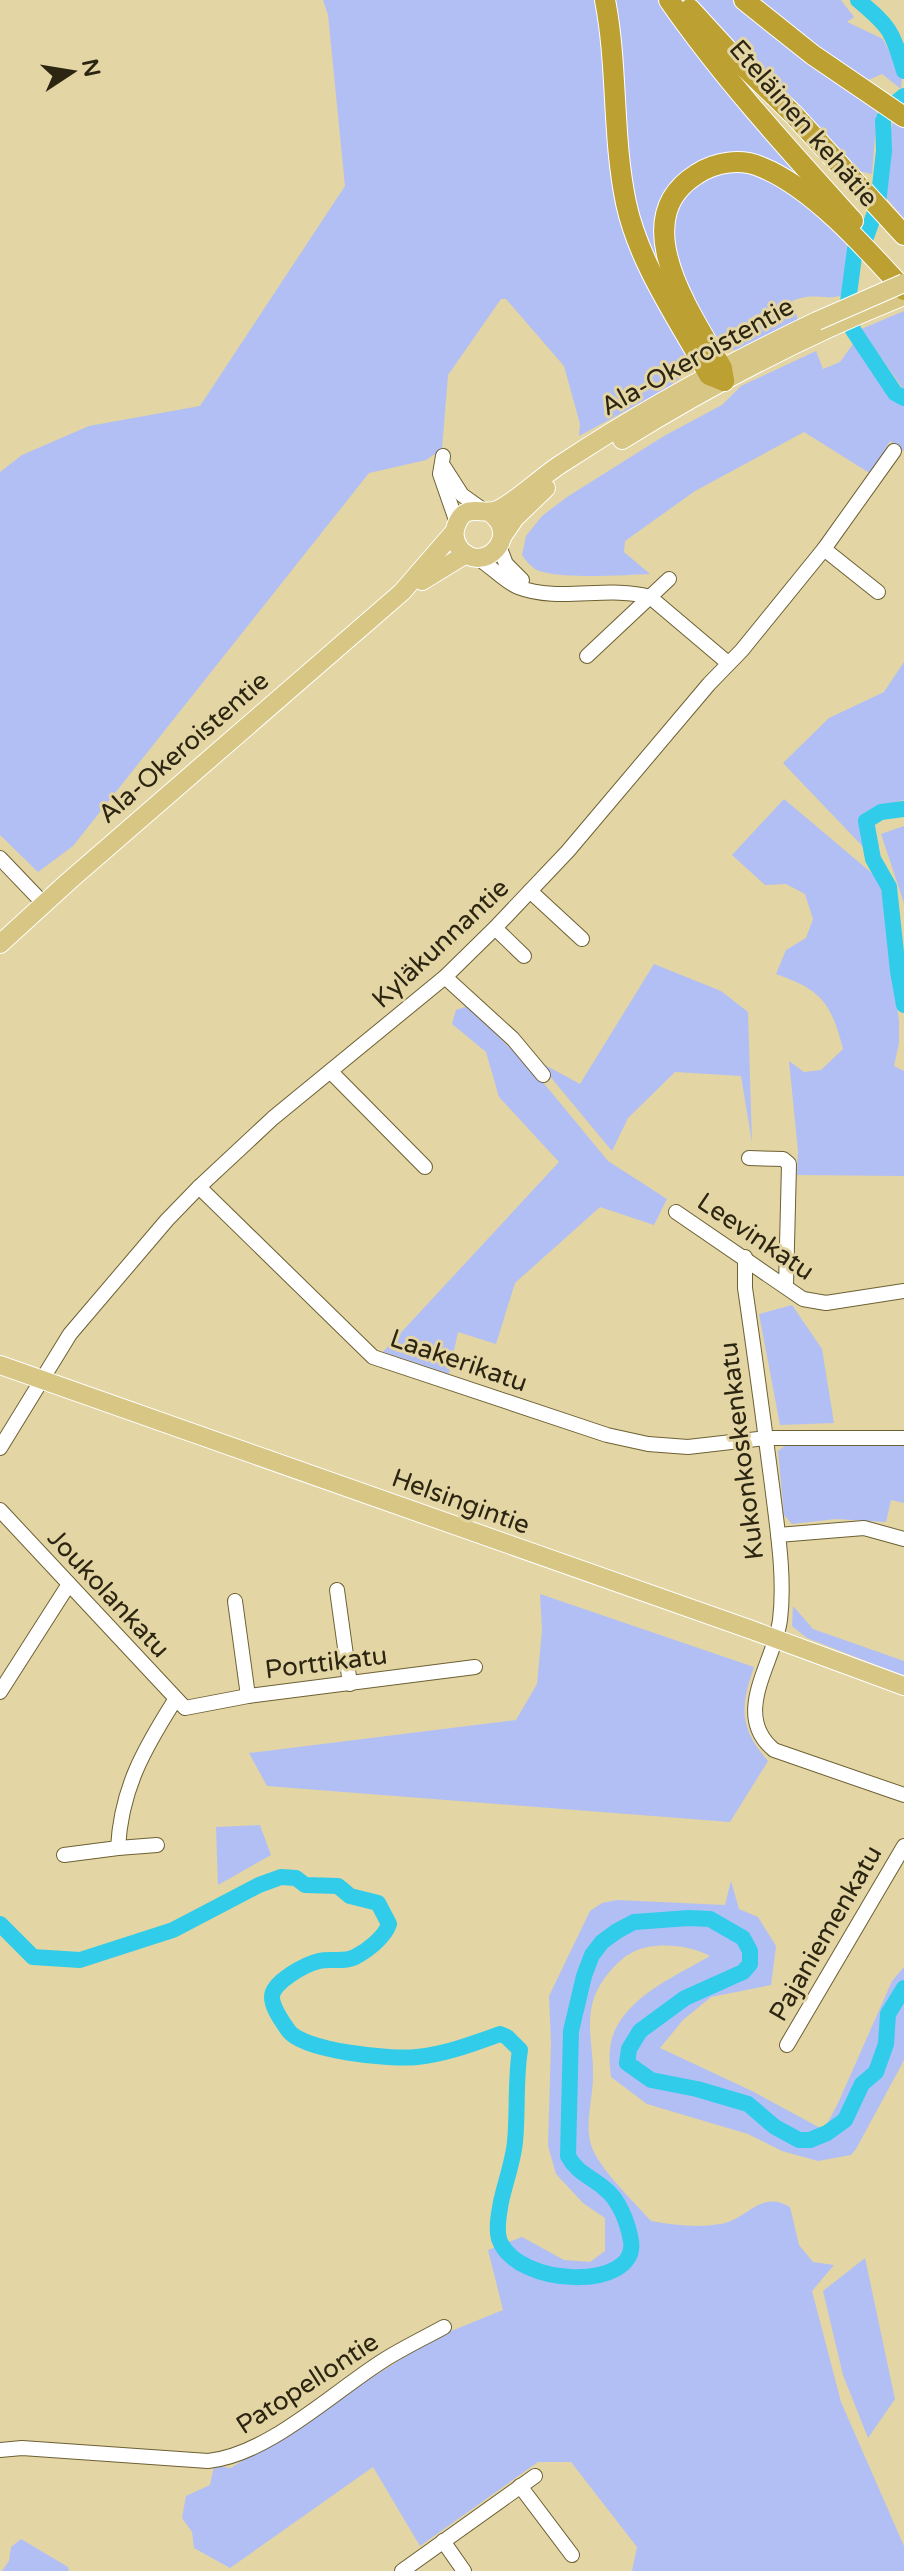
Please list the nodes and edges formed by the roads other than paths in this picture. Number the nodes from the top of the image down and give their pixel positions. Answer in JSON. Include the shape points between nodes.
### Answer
{"nodes":[{"id":1,"x":605,"y":0,"type":"edge"},
{"id":2,"x":669,"y":0,"type":"edge"},
{"id":3,"x":682,"y":0,"type":"edge"},
{"id":4,"x":744,"y":0,"type":"edge"},
{"id":5,"x":904,"y":117,"type":"edge"},
{"id":6,"x":843,"y":218,"type":"junction"},
{"id":7,"x":903,"y":234,"type":"edge"},
{"id":8,"x":887,"y":264,"type":"junction"},
{"id":9,"x":904,"y":280,"type":"edge"},
{"id":10,"x":904,"y":290,"type":"edge"},
{"id":11,"x":904,"y":296,"type":"edge"},
{"id":12,"x":819,"y":326,"type":"junction"},
{"id":13,"x":718,"y":375,"type":"junction"},
{"id":14,"x":894,"y":451,"type":"dead end"},
{"id":15,"x":486,"y":511,"type":"junction"},
{"id":16,"x":456,"y":527,"type":"junction"},
{"id":17,"x":501,"y":542,"type":"junction"},
{"id":18,"x":824,"y":549,"type":"junction"},
{"id":19,"x":471,"y":556,"type":"junction"},
{"id":20,"x":669,"y":579,"type":"dead end"},
{"id":21,"x":531,"y":589,"type":"junction"},
{"id":22,"x":402,"y":592,"type":"junction"},
{"id":23,"x":878,"y":592,"type":"dead end"},
{"id":24,"x":650,"y":597,"type":"junction"},
{"id":25,"x":587,"y":656,"type":"dead end"},
{"id":26,"x":728,"y":663,"type":"junction"},
{"id":27,"x":0,"y":858,"type":"edge"},
{"id":28,"x":530,"y":891,"type":"junction"},
{"id":29,"x":44,"y":904,"type":"junction"},
{"id":30,"x":495,"y":928,"type":"junction"},
{"id":31,"x":582,"y":939,"type":"dead end"},
{"id":32,"x":0,"y":944,"type":"edge"},
{"id":33,"x":524,"y":956,"type":"dead end"},
{"id":34,"x":445,"y":977,"type":"junction"},
{"id":35,"x":331,"y":1072,"type":"junction"},
{"id":36,"x":543,"y":1075,"type":"dead end"},
{"id":37,"x":749,"y":1158,"type":"dead end"},
{"id":38,"x":425,"y":1167,"type":"dead end"},
{"id":39,"x":199,"y":1187,"type":"junction"},
{"id":40,"x":676,"y":1212,"type":"dead end"},
{"id":41,"x":745,"y":1257,"type":"junction"},
{"id":42,"x":786,"y":1286,"type":"junction"},
{"id":43,"x":904,"y":1291,"type":"edge"},
{"id":44,"x":0,"y":1365,"type":"edge"},
{"id":45,"x":41,"y":1379,"type":"junction"},
{"id":46,"x":766,"y":1438,"type":"junction"},
{"id":47,"x":904,"y":1438,"type":"edge"},
{"id":48,"x":0,"y":1448,"type":"edge"},
{"id":49,"x":0,"y":1510,"type":"edge"},
{"id":50,"x":778,"y":1535,"type":"junction"},
{"id":51,"x":904,"y":1539,"type":"edge"},
{"id":52,"x":69,"y":1584,"type":"junction"},
{"id":53,"x":337,"y":1590,"type":"dead end"},
{"id":54,"x":235,"y":1601,"type":"dead end"},
{"id":55,"x":775,"y":1639,"type":"junction"},
{"id":56,"x":475,"y":1667,"type":"dead end"},
{"id":57,"x":350,"y":1684,"type":"junction"},
{"id":58,"x":904,"y":1686,"type":"edge"},
{"id":59,"x":0,"y":1692,"type":"edge"},
{"id":60,"x":248,"y":1696,"type":"junction"},
{"id":61,"x":180,"y":1704,"type":"junction"},
{"id":62,"x":904,"y":1795,"type":"edge"},
{"id":63,"x":157,"y":1845,"type":"dead end"},
{"id":64,"x":904,"y":1846,"type":"edge"},
{"id":65,"x":118,"y":1848,"type":"junction"},
{"id":66,"x":64,"y":1855,"type":"dead end"},
{"id":67,"x":787,"y":2045,"type":"dead end"},
{"id":68,"x":444,"y":2327,"type":"dead end"},
{"id":69,"x":0,"y":2450,"type":"edge"},
{"id":70,"x":535,"y":2476,"type":"dead end"},
{"id":71,"x":520,"y":2486,"type":"junction"},
{"id":72,"x":443,"y":2541,"type":"junction"},
{"id":73,"x":572,"y":2555,"type":"dead end"},
{"id":74,"x":402,"y":2571,"type":"edge"},
{"id":75,"x":464,"y":2571,"type":"edge"}],
"edges":[{"from":1,"to":13,"type":"highway","via":[[618,142],[634,229],[651,270]]},
{"from":2,"to":6,"type":"highway","name":"Eteläinen kehätie"},
{"from":3,"to":7,"type":"highway","name":"Eteläinen kehätie"},
{"from":4,"to":5,"type":"highway"},
{"from":6,"to":8,"type":"highway","name":"Eteläinen kehätie"},
{"from":6,"to":13,"type":"highway","via":[[758,165],[716,165],[685,182],[667,211],[665,249]]},
{"from":8,"to":9,"type":"highway","name":"Eteläinen kehätie"},
{"from":8,"to":10,"type":"highway"},
{"from":9,"to":12,"type":"main road","name":"Ala-Okeroistentie","bridge":true},
{"from":11,"to":12,"type":"main road","name":"Ala-Okeroistentie"},
{"from":12,"to":13,"type":"main road","name":"Ala-Okeroistentie"},
{"from":13,"to":15,"type":"main road","name":"Ala-Okeroistentie","via":[[577,453],[506,505]]},
{"from":13,"to":17,"type":"main road","name":"Ala-Okeroistentie","via":[[547,488],[515,518]]},
{"from":14,"to":18,"type":"street","name":"Kyläkunnantie"},
{"from":15,"to":16,"type":"main road","via":[[467,512]]},
{"from":15,"to":16,"type":"street","via":[[462,495],[443,461],[440,474]]},
{"from":15,"to":17,"type":"main road","via":[[501,525]]},
{"from":16,"to":19,"type":"main road","via":[[456,542]]},
{"from":16,"to":22,"type":"main road","name":"Ala-Okeroistentie"},
{"from":17,"to":19,"type":"main road","via":[[487,556]]},
{"from":17,"to":21,"type":"street","via":[[506,564]]},
{"from":18,"to":23,"type":"street"},
{"from":18,"to":26,"type":"street","name":"Kyläkunnantie"},
{"from":19,"to":21,"type":"street","via":[[517,586]]},
{"from":19,"to":22,"type":"main road","name":"Ala-Okeroistentie"},
{"from":20,"to":24,"type":"street"},
{"from":21,"to":24,"type":"street"},
{"from":22,"to":29,"type":"main road","name":"Ala-Okeroistentie"},
{"from":24,"to":25,"type":"street"},
{"from":24,"to":26,"type":"street"},
{"from":26,"to":28,"type":"street","name":"Kyläkunnantie"},
{"from":27,"to":29,"type":"street"},
{"from":28,"to":30,"type":"street","name":"Kyläkunnantie"},
{"from":28,"to":31,"type":"street"},
{"from":29,"to":32,"type":"main road","name":"Ala-Okeroistentie"},
{"from":30,"to":33,"type":"street"},
{"from":30,"to":34,"type":"street","name":"Kyläkunnantie"},
{"from":34,"to":35,"type":"street","name":"Kyläkunnantie"},
{"from":34,"to":36,"type":"street","via":[[513,1039]]},
{"from":35,"to":38,"type":"street"},
{"from":35,"to":39,"type":"street","name":"Kyläkunnantie"},
{"from":37,"to":42,"type":"street","via":[[783,1159],[789,1164]]},
{"from":39,"to":45,"type":"street","name":"Kyläkunnantie","via":[[70,1334]]},
{"from":39,"to":46,"type":"street","name":"Laakerikatu","via":[[373,1357],[648,1444],[688,1447]]},
{"from":40,"to":41,"type":"street","name":"Leevinkatu"},
{"from":41,"to":42,"type":"street","name":"Leevinkatu"},
{"from":41,"to":46,"type":"street","name":"Kukonkoskenkatu"},
{"from":42,"to":43,"type":"street","name":"Leevinkatu","via":[[803,1299],[826,1303]]},
{"from":44,"to":45,"type":"main road","name":"Helsingintie"},
{"from":45,"to":48,"type":"street","name":"Kyläkunnantie"},
{"from":45,"to":55,"type":"main road","name":"Helsingintie"},
{"from":46,"to":47,"type":"street","name":"Laakerikatu"},
{"from":46,"to":50,"type":"street","name":"Kukonkoskenkatu"},
{"from":49,"to":52,"type":"street","name":"Joukolankatu"},
{"from":50,"to":51,"type":"street","via":[[864,1528]]},
{"from":50,"to":55,"type":"street","name":"Kukonkoskenkatu","via":[[781,1595]]},
{"from":52,"to":59,"type":"street"},
{"from":52,"to":61,"type":"street","name":"Joukolankatu"},
{"from":53,"to":57,"type":"street"},
{"from":54,"to":60,"type":"street"},
{"from":55,"to":58,"type":"main road","name":"Helsingintie"},
{"from":55,"to":62,"type":"street","name":"Kukonkoskenkatu","via":[[756,1699],[762,1740],[774,1750]]},
{"from":56,"to":57,"type":"street","name":"Porttikatu"},
{"from":57,"to":60,"type":"street","name":"Porttikatu"},
{"from":60,"to":61,"type":"street","name":"Porttikatu"},
{"from":61,"to":65,"type":"street","via":[[145,1747],[127,1789]]},
{"from":63,"to":65,"type":"street"},
{"from":64,"to":67,"type":"street","name":"Pajaniemenkatu"},
{"from":65,"to":66,"type":"street"},
{"from":68,"to":69,"type":"street","name":"Patopellontie","via":[[385,2359],[262,2444],[226,2459]]},
{"from":70,"to":71,"type":"street"},
{"from":71,"to":72,"type":"street"},
{"from":71,"to":73,"type":"street"},
{"from":72,"to":74,"type":"street"},
{"from":72,"to":75,"type":"street"}]}
